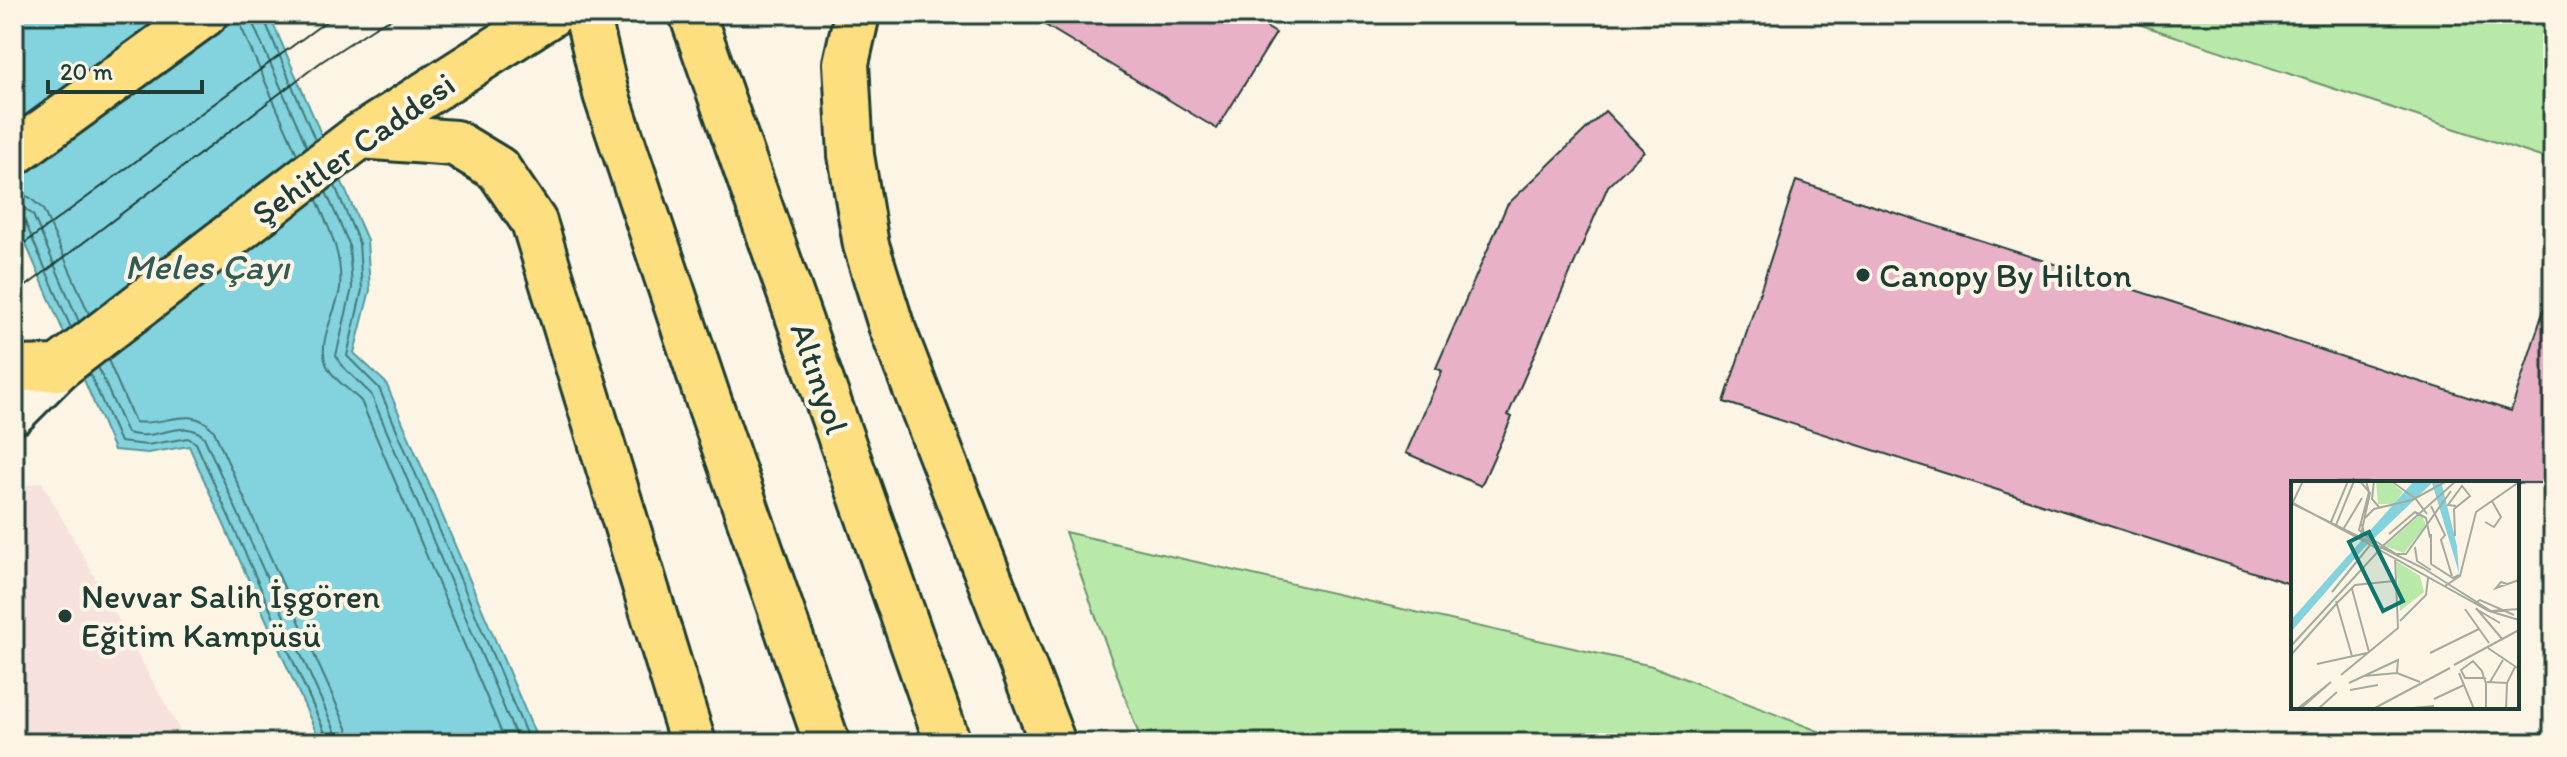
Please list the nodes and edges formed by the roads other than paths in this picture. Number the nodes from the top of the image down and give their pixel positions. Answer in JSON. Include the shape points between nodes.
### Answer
{"nodes":[{"id":1,"x":205,"y":14,"type":"edge"},
{"id":2,"x":551,"y":14,"type":"edge"},
{"id":3,"x":568,"y":14,"type":"edge"},
{"id":4,"x":587,"y":14,"type":"edge"},
{"id":5,"x":692,"y":14,"type":"edge"},
{"id":6,"x":857,"y":14,"type":"edge"},
{"id":7,"x":606,"y":94,"type":"junction"},
{"id":8,"x":360,"y":136,"type":"junction"},
{"id":9,"x":14,"y":153,"type":"edge"},
{"id":10,"x":58,"y":368,"type":"junction"},
{"id":11,"x":14,"y":369,"type":"edge"},
{"id":12,"x":14,"y":412,"type":"edge"},
{"id":13,"x":693,"y":743,"type":"edge"},
{"id":14,"x":827,"y":743,"type":"edge"},
{"id":15,"x":948,"y":743,"type":"edge"},
{"id":16,"x":1053,"y":743,"type":"edge"}],
"edges":[{"from":1,"to":9,"type":"main road"},
{"from":2,"to":8,"type":"main road","name":"Şehitler Caddesi"},
{"from":3,"to":7,"type":"main road"},
{"from":4,"to":7,"type":"main road"},
{"from":5,"to":15,"type":"main road","name":"Altınyol"},
{"from":6,"to":16,"type":"main road","via":[[846,63],[851,155],[866,245],[891,325]]},
{"from":7,"to":14,"type":"main road"},
{"from":8,"to":10,"type":"main road","name":"Şehitler Caddesi"},
{"from":8,"to":13,"type":"main road","via":[[455,143],[498,169],[534,222]]},
{"from":10,"to":11,"type":"main road"},
{"from":10,"to":12,"type":"street","name":"Şehitler Caddesi"}]}
